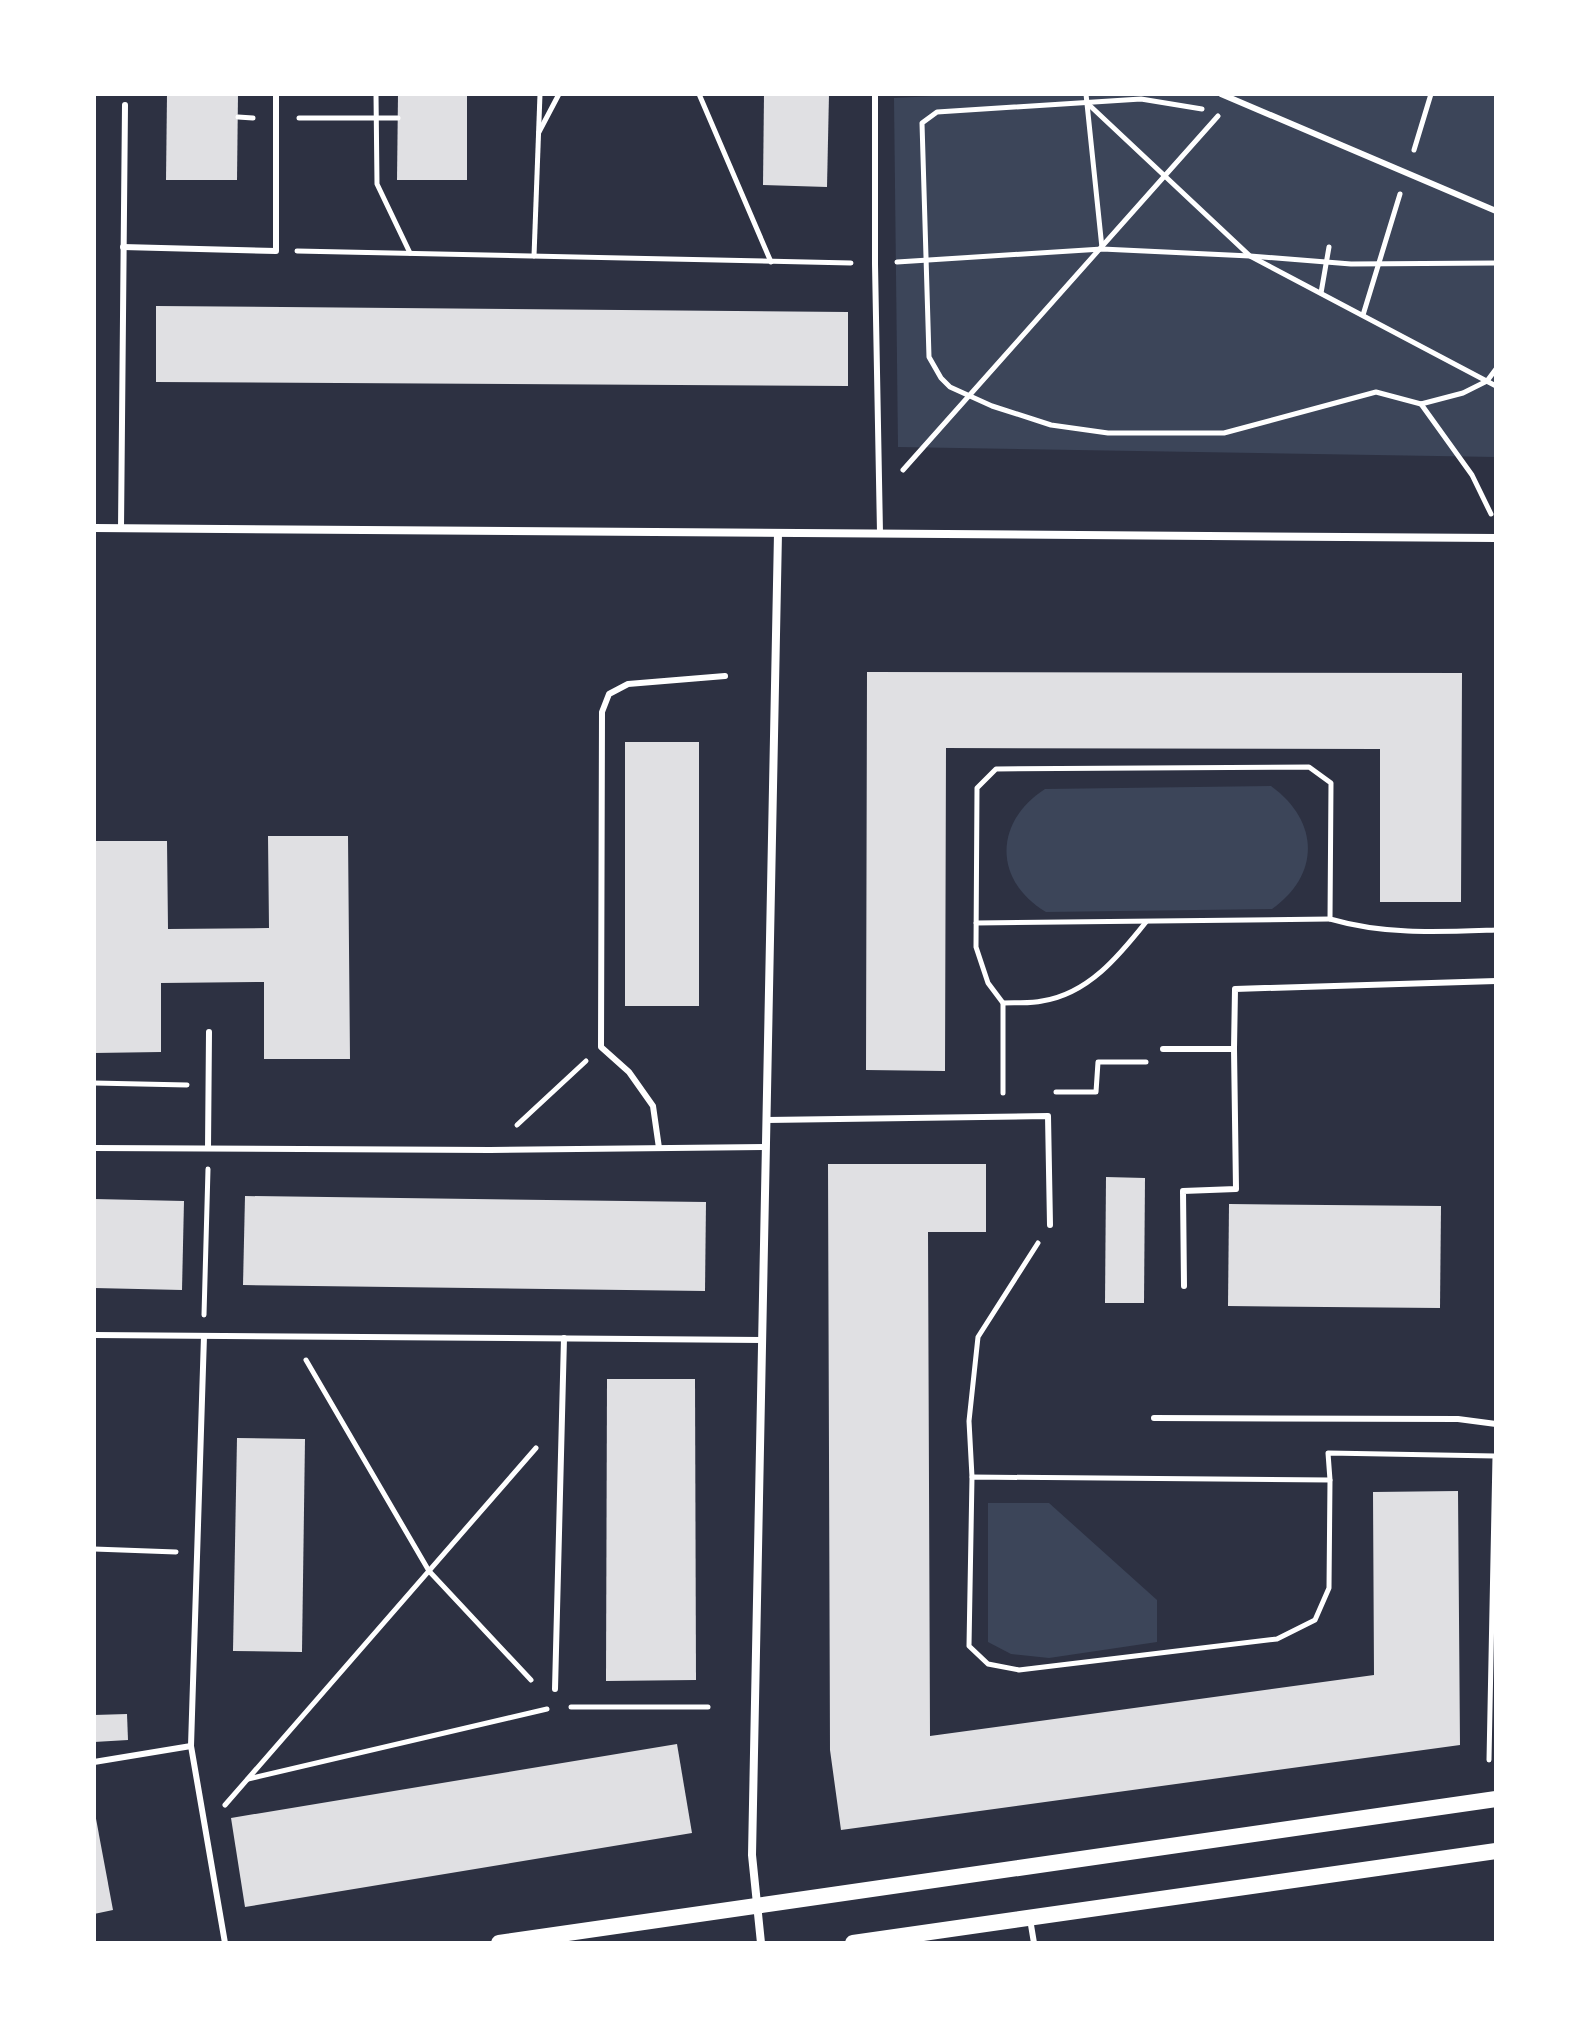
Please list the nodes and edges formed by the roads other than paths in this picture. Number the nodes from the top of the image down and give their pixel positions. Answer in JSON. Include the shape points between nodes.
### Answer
{"nodes":[{"id":1,"x":276,"y":94,"type":"edge"},
{"id":2,"x":875,"y":94,"type":"edge"},
{"id":3,"x":1221,"y":94,"type":"edge"},
{"id":4,"x":125,"y":105,"type":"dead end"},
{"id":5,"x":1496,"y":211,"type":"edge"},
{"id":6,"x":123,"y":247,"type":"junction"},
{"id":7,"x":94,"y":528,"type":"edge"},
{"id":8,"x":121,"y":528,"type":"junction"},
{"id":9,"x":778,"y":533,"type":"junction"},
{"id":10,"x":880,"y":533,"type":"junction"},
{"id":11,"x":1496,"y":538,"type":"edge"},
{"id":12,"x":725,"y":676,"type":"dead end"},
{"id":13,"x":1496,"y":981,"type":"edge"},
{"id":14,"x":209,"y":1032,"type":"dead end"},
{"id":15,"x":1163,"y":1049,"type":"dead end"},
{"id":16,"x":1234,"y":1049,"type":"junction"},
{"id":17,"x":767,"y":1120,"type":"junction"},
{"id":18,"x":766,"y":1147,"type":"junction"},
{"id":19,"x":94,"y":1148,"type":"edge"},
{"id":20,"x":208,"y":1148,"type":"junction"},
{"id":21,"x":659,"y":1148,"type":"junction"},
{"id":22,"x":1050,"y":1225,"type":"road end"},
{"id":23,"x":1184,"y":1286,"type":"dead end"},
{"id":24,"x":94,"y":1335,"type":"edge"},
{"id":25,"x":204,"y":1336,"type":"junction"},
{"id":26,"x":564,"y":1338,"type":"junction"},
{"id":27,"x":762,"y":1340,"type":"junction"},
{"id":28,"x":1154,"y":1418,"type":"dead end"},
{"id":29,"x":1496,"y":1424,"type":"edge"},
{"id":30,"x":555,"y":1689,"type":"dead end"},
{"id":31,"x":191,"y":1746,"type":"junction"},
{"id":32,"x":94,"y":1762,"type":"edge"},
{"id":33,"x":1496,"y":1799,"type":"edge"},
{"id":34,"x":1496,"y":1851,"type":"edge"},
{"id":35,"x":756,"y":1906,"type":"junction"},
{"id":36,"x":1030,"y":1918,"type":"junction"},
{"id":37,"x":225,"y":1943,"type":"edge"},
{"id":38,"x":499,"y":1943,"type":"edge"},
{"id":39,"x":761,"y":1943,"type":"edge"},
{"id":40,"x":853,"y":1943,"type":"edge"},
{"id":41,"x":1034,"y":1943,"type":"edge"}],
"edges":[{"from":1,"to":6,"type":"lane","via":[[276,251]]},
{"from":2,"to":10,"type":"lane"},
{"from":3,"to":5,"type":"lane"},
{"from":4,"to":6,"type":"lane"},
{"from":6,"to":8,"type":"lane"},
{"from":7,"to":8,"type":"street"},
{"from":8,"to":9,"type":"street"},
{"from":9,"to":10,"type":"street"},
{"from":9,"to":17,"type":"street"},
{"from":10,"to":11,"type":"street"},
{"from":12,"to":21,"type":"lane","via":[[628,684],[609,694],[602,712],[601,1047],[629,1072],[653,1106]]},
{"from":13,"to":16,"type":"lane","via":[[1235,989]]},
{"from":14,"to":20,"type":"lane"},
{"from":15,"to":16,"type":"lane"},
{"from":16,"to":23,"type":"lane","via":[[1236,1189],[1183,1191]]},
{"from":17,"to":18,"type":"street"},
{"from":17,"to":22,"type":"lane","via":[[1048,1116]]},
{"from":18,"to":21,"type":"lane"},
{"from":18,"to":27,"type":"street"},
{"from":19,"to":20,"type":"lane"},
{"from":20,"to":21,"type":"lane"},
{"from":24,"to":25,"type":"lane"},
{"from":25,"to":26,"type":"lane"},
{"from":25,"to":31,"type":"lane"},
{"from":26,"to":27,"type":"lane"},
{"from":26,"to":30,"type":"lane"},
{"from":27,"to":35,"type":"street","via":[[752,1855]]},
{"from":28,"to":29,"type":"lane","via":[[1458,1419]]},
{"from":31,"to":32,"type":"lane"},
{"from":31,"to":37,"type":"lane"},
{"from":33,"to":35,"type":"main road"},
{"from":34,"to":36,"type":"main road"},
{"from":35,"to":38,"type":"main road"},
{"from":35,"to":39,"type":"street"},
{"from":36,"to":40,"type":"main road"},
{"from":36,"to":41,"type":"lane"}]}
